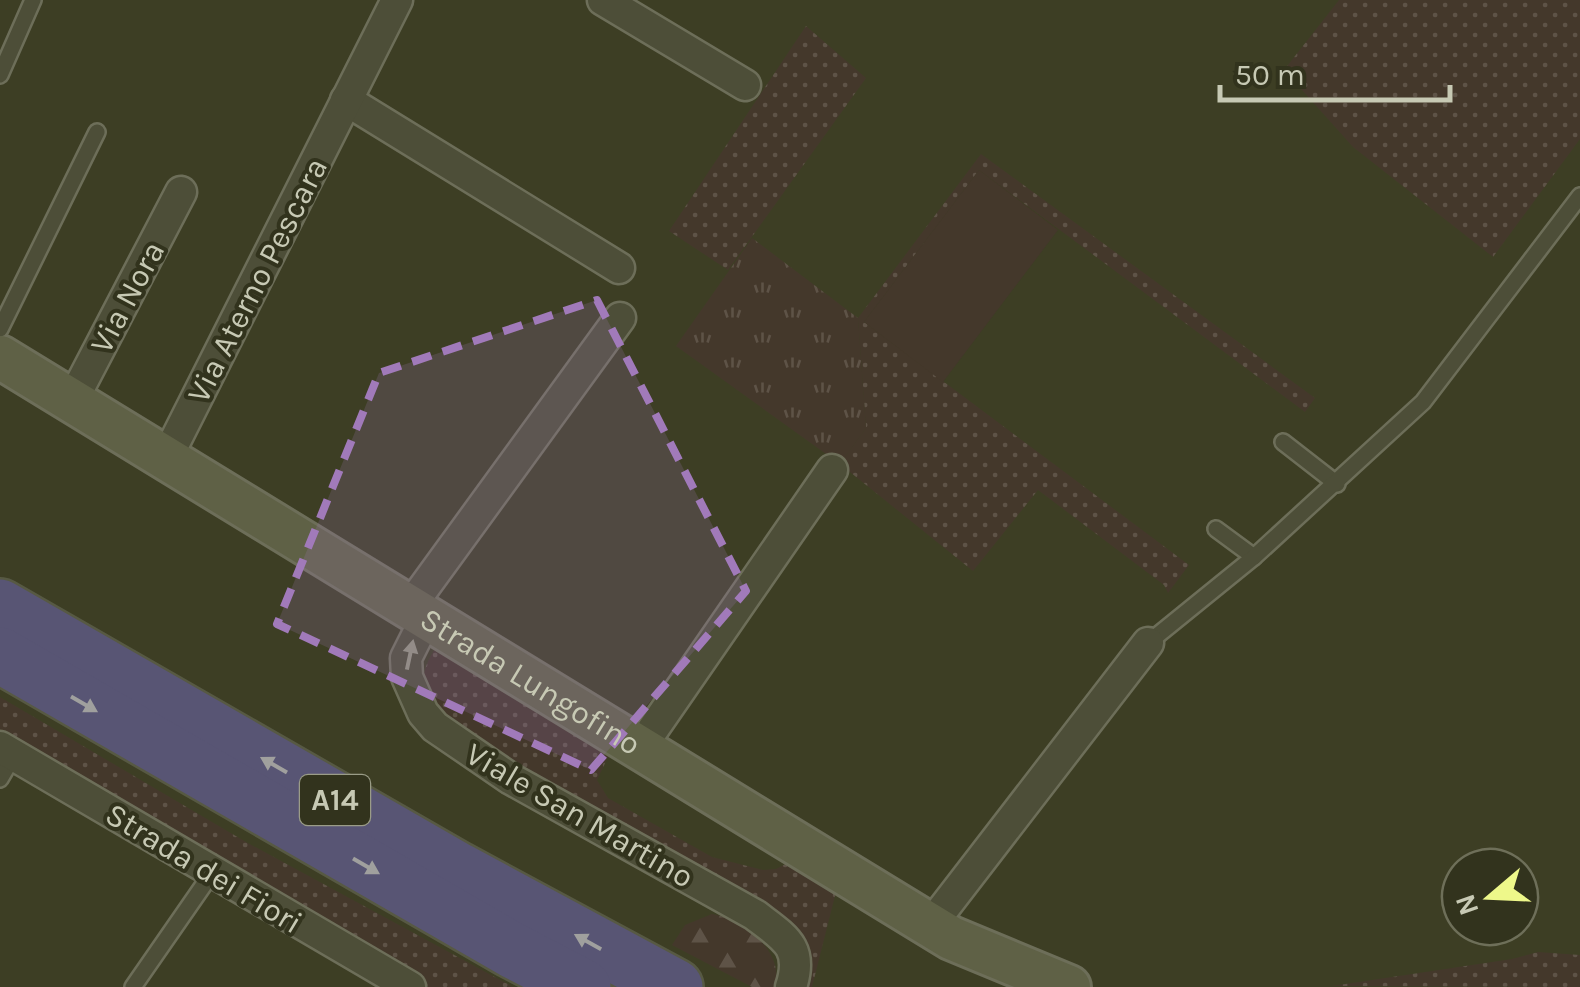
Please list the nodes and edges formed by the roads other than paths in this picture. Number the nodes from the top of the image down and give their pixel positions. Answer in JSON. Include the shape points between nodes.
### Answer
{"nodes":[{"id":1,"x":33,"y":0,"type":"edge"},
{"id":2,"x":397,"y":0,"type":"edge"},
{"id":3,"x":604,"y":0,"type":"edge"},
{"id":4,"x":0,"y":75,"type":"edge"},
{"id":5,"x":745,"y":85,"type":"dead end"},
{"id":6,"x":346,"y":100,"type":"junction"},
{"id":7,"x":97,"y":132,"type":"dead end"},
{"id":8,"x":182,"y":192,"type":"dead end"},
{"id":9,"x":1580,"y":196,"type":"edge"},
{"id":10,"x":619,"y":268,"type":"dead end"},
{"id":11,"x":620,"y":318,"type":"dead end"},
{"id":12,"x":0,"y":329,"type":"edge"},
{"id":13,"x":0,"y":358,"type":"edge"},
{"id":14,"x":72,"y":402,"type":"junction"},
{"id":15,"x":1283,"y":442,"type":"dead end"},
{"id":16,"x":166,"y":459,"type":"junction"},
{"id":17,"x":832,"y":470,"type":"dead end"},
{"id":18,"x":1337,"y":484,"type":"junction"},
{"id":19,"x":1216,"y":529,"type":"dead end"},
{"id":20,"x":1254,"y":558,"type":"junction"},
{"id":21,"x":0,"y":607,"type":"edge"},
{"id":22,"x":417,"y":613,"type":"junction"},
{"id":23,"x":1148,"y":643,"type":"joint"},
{"id":24,"x":0,"y":655,"type":"edge"},
{"id":25,"x":640,"y":748,"type":"junction"},
{"id":26,"x":5,"y":760,"type":"edge"},
{"id":27,"x":212,"y":873,"type":"junction"},
{"id":28,"x":930,"y":926,"type":"junction"},
{"id":29,"x":133,"y":987,"type":"edge"},
{"id":30,"x":410,"y":987,"type":"edge"},
{"id":31,"x":583,"y":987,"type":"edge"},
{"id":32,"x":674,"y":987,"type":"edge"},
{"id":33,"x":791,"y":987,"type":"edge"},
{"id":34,"x":1069,"y":987,"type":"edge"}],
"edges":[{"from":1,"to":4,"type":"lane"},
{"from":2,"to":6,"type":"street","name":"Via Aterno Pescara"},
{"from":3,"to":5,"type":"street"},
{"from":6,"to":10,"type":"street"},
{"from":6,"to":16,"type":"street","name":"Via Aterno Pescara"},
{"from":7,"to":12,"type":"lane"},
{"from":8,"to":14,"type":"street","name":"Via Nora"},
{"from":9,"to":18,"type":"lane","via":[[1424,402]]},
{"from":11,"to":22,"type":"street"},
{"from":13,"to":14,"type":"main road","name":"Strada Lungofino"},
{"from":14,"to":16,"type":"main road","name":"Strada Lungofino"},
{"from":15,"to":18,"type":"lane"},
{"from":16,"to":22,"type":"main road","name":"Strada Lungofino"},
{"from":17,"to":25,"type":"street"},
{"from":18,"to":20,"type":"lane"},
{"from":19,"to":20,"type":"lane"},
{"from":20,"to":23,"type":"lane"},
{"from":32,"to":21,"type":"highway","number":"A14","one_way":true},
{"from":22,"to":25,"type":"main road","name":"Strada Lungofino"},
{"from":33,"to":22,"type":"street","name":"Viale San Martino","one_way":true,"via":[[791,944],[756,916],[511,779],[435,728],[406,677]]},
{"from":23,"to":28,"type":"street"},
{"from":24,"to":31,"type":"highway","number":"A14","one_way":true},
{"from":25,"to":28,"type":"main road","name":"Strada Lungofino"},
{"from":26,"to":27,"type":"street","name":"Strada dei Fiori"},
{"from":27,"to":29,"type":"lane"},
{"from":27,"to":30,"type":"street","name":"Strada dei Fiori"},
{"from":28,"to":34,"type":"main road","name":"Strada Lungofino"}]}
